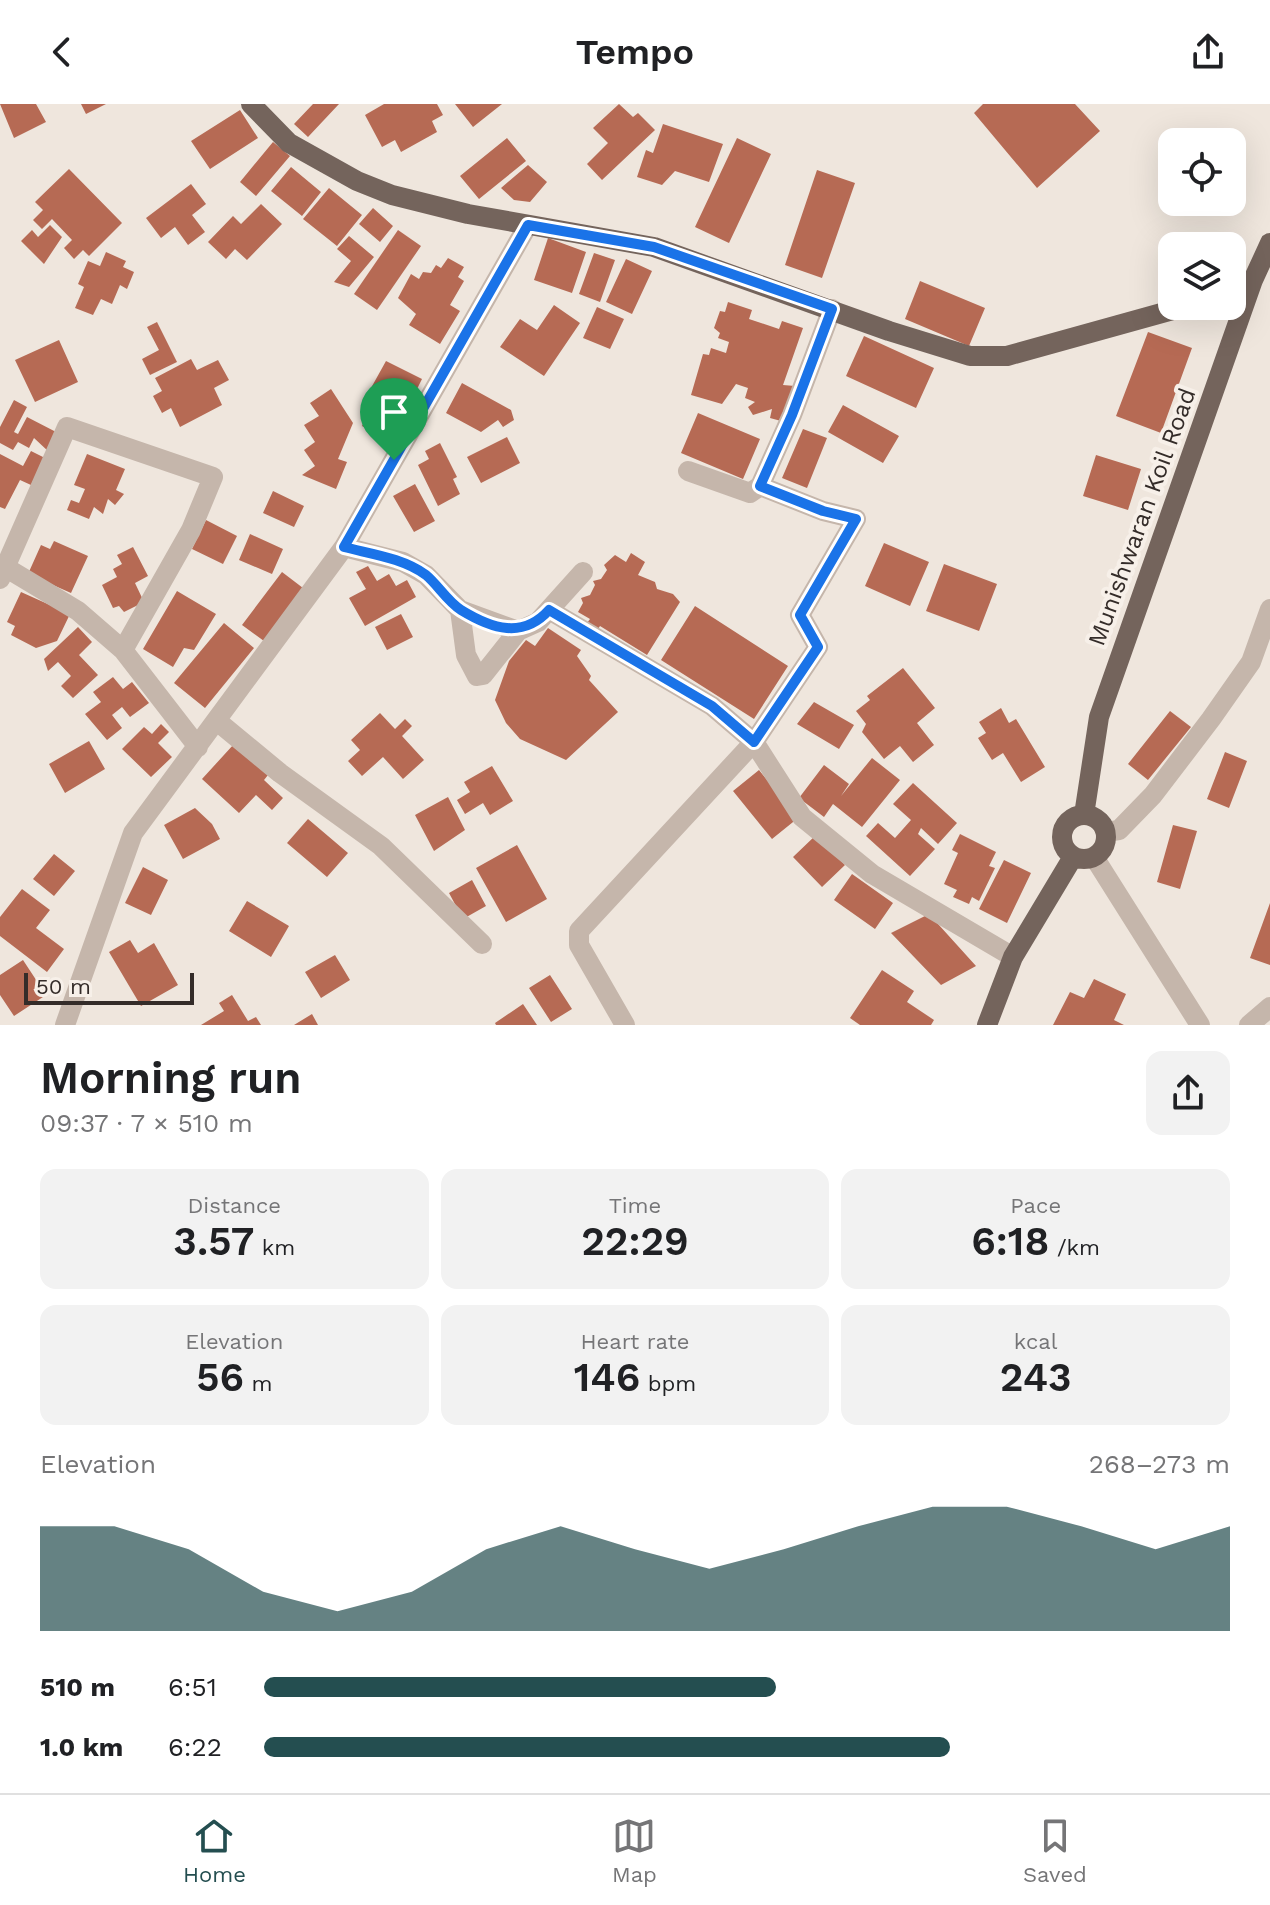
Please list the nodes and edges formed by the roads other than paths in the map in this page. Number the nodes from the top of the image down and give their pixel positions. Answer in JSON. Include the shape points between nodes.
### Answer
{"nodes":[{"id":1,"x":251,"y":104,"type":"edge"},
{"id":2,"x":528,"y":225,"type":"junction"},
{"id":3,"x":1270,"y":243,"type":"edge"},
{"id":4,"x":1262,"y":278,"type":"edge"},
{"id":5,"x":832,"y":309,"type":"junction"},
{"id":6,"x":1158,"y":315,"type":"edge"},
{"id":7,"x":688,"y":471,"type":"dead end"},
{"id":8,"x":760,"y":486,"type":"junction"},
{"id":9,"x":344,"y":547,"type":"junction"},
{"id":10,"x":2,"y":570,"type":"edge"},
{"id":11,"x":583,"y":572,"type":"dead end"},
{"id":12,"x":1270,"y":609,"type":"edge"},
{"id":13,"x":460,"y":610,"type":"junction"},
{"id":14,"x":549,"y":610,"type":"junction"},
{"id":15,"x":518,"y":631,"type":"junction"},
{"id":16,"x":123,"y":650,"type":"junction"},
{"id":17,"x":217,"y":721,"type":"junction"},
{"id":18,"x":754,"y":742,"type":"junction"},
{"id":19,"x":198,"y":747,"type":"junction"},
{"id":20,"x":1084,"y":815,"type":"junction"},
{"id":21,"x":1106,"y":832,"type":"junction"},
{"id":22,"x":1073,"y":857,"type":"junction"},
{"id":23,"x":1094,"y":857,"type":"junction"},
{"id":24,"x":482,"y":944,"type":"dead end"},
{"id":25,"x":1013,"y":957,"type":"junction"},
{"id":26,"x":1270,"y":1007,"type":"edge"},
{"id":27,"x":70,"y":1022,"type":"edge"},
{"id":28,"x":625,"y":1025,"type":"edge"},
{"id":29,"x":987,"y":1025,"type":"edge"},
{"id":30,"x":1200,"y":1025,"type":"edge"},
{"id":31,"x":1249,"y":1025,"type":"edge"}],
"edges":[{"from":1,"to":2,"type":"main road","via":[[289,143],[357,181],[392,195]]},
{"from":2,"to":5,"type":"main road","via":[[654,247]]},
{"from":2,"to":9,"type":"street"},
{"from":3,"to":4,"type":"main road","name":"Munishwaran Koil Road"},
{"from":4,"to":20,"type":"main road","name":"Munishwaran Koil Road","via":[[1099,717]]},
{"from":5,"to":6,"type":"main road","via":[[970,356],[991,358]]},
{"from":5,"to":8,"type":"street"},
{"from":7,"to":8,"type":"street","via":[[750,493]]},
{"from":8,"to":18,"type":"street","via":[[856,519],[800,615],[818,647]]},
{"from":9,"to":13,"type":"street","via":[[403,562],[426,575]]},
{"from":9,"to":17,"type":"street"},
{"from":10,"to":16,"type":"street","via":[[78,611]]},
{"from":10,"to":16,"type":"street","via":[[67,427],[213,477],[191,530]]},
{"from":11,"to":14,"type":"street"},
{"from":12,"to":21,"type":"street","via":[[1251,662],[1211,719],[1153,795],[1119,830]]},
{"from":13,"to":15,"type":"street"},
{"from":13,"to":15,"type":"street","via":[[466,655],[477,676],[494,664]]},
{"from":14,"to":15,"type":"street"},
{"from":14,"to":18,"type":"street","via":[[712,706]]},
{"from":16,"to":19,"type":"street"},
{"from":17,"to":19,"type":"street"},
{"from":17,"to":24,"type":"street","via":[[381,846]]},
{"from":18,"to":25,"type":"street","via":[[802,817],[872,874]]},
{"from":18,"to":28,"type":"street","via":[[579,931],[579,945]]},
{"from":19,"to":27,"type":"street","via":[[133,833]]},
{"from":20,"to":21,"type":"main road","via":[[1098,820]]},
{"from":20,"to":22,"type":"main road","via":[[1070,819],[1062,831],[1063,846]]},
{"from":21,"to":23,"type":"main road","via":[[1104,847]]},
{"from":22,"to":23,"type":"main road"},
{"from":22,"to":25,"type":"main road"},
{"from":23,"to":30,"type":"street"},
{"from":25,"to":29,"type":"main road"},
{"from":26,"to":31,"type":"street"}]}
